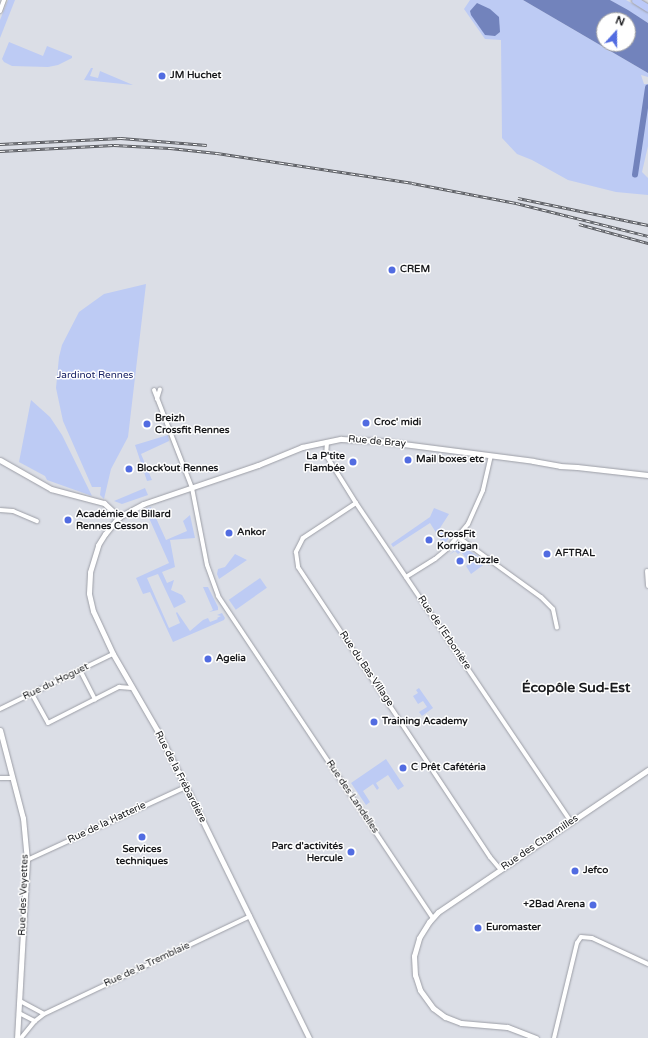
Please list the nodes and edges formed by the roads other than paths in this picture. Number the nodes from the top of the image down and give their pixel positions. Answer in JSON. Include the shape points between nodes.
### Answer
{"nodes":[{"id":1,"x":4,"y":0,"type":"edge"},
{"id":2,"x":635,"y":0,"type":"edge"},
{"id":3,"x":648,"y":8,"type":"edge"},
{"id":4,"x":0,"y":10,"type":"edge"},
{"id":5,"x":160,"y":389,"type":"dead end"},
{"id":6,"x":154,"y":390,"type":"dead end"},
{"id":7,"x":157,"y":399,"type":"junction"},
{"id":8,"x":327,"y":442,"type":"junction"},
{"id":9,"x":491,"y":456,"type":"junction"},
{"id":10,"x":0,"y":460,"type":"edge"},
{"id":11,"x":648,"y":475,"type":"edge"},
{"id":12,"x":191,"y":486,"type":"junction"},
{"id":13,"x":356,"y":503,"type":"junction"},
{"id":14,"x":0,"y":510,"type":"edge"},
{"id":15,"x":119,"y":517,"type":"junction"},
{"id":16,"x":37,"y":521,"type":"dead end"},
{"id":17,"x":458,"y":537,"type":"junction"},
{"id":18,"x":647,"y":571,"type":"edge"},
{"id":19,"x":406,"y":578,"type":"junction"},
{"id":20,"x":648,"y":586,"type":"edge"},
{"id":21,"x":557,"y":628,"type":"dead end"},
{"id":22,"x":113,"y":654,"type":"junction"},
{"id":23,"x":80,"y":670,"type":"junction"},
{"id":24,"x":132,"y":688,"type":"junction"},
{"id":25,"x":32,"y":694,"type":"junction"},
{"id":26,"x":95,"y":700,"type":"junction"},
{"id":27,"x":0,"y":709,"type":"edge"},
{"id":28,"x":0,"y":730,"type":"edge"},
{"id":29,"x":648,"y":770,"type":"edge"},
{"id":30,"x":0,"y":778,"type":"edge"},
{"id":31,"x":12,"y":778,"type":"junction"},
{"id":32,"x":186,"y":787,"type":"junction"},
{"id":33,"x":571,"y":822,"type":"junction"},
{"id":34,"x":27,"y":860,"type":"junction"},
{"id":35,"x":501,"y":870,"type":"junction"},
{"id":36,"x":250,"y":916,"type":"junction"},
{"id":37,"x":433,"y":918,"type":"junction"},
{"id":38,"x":648,"y":964,"type":"edge"},
{"id":39,"x":20,"y":1001,"type":"junction"},
{"id":40,"x":19,"y":1013,"type":"junction"},
{"id":41,"x":44,"y":1014,"type":"junction"},
{"id":42,"x":34,"y":1021,"type":"junction"},
{"id":43,"x":17,"y":1038,"type":"edge"},
{"id":44,"x":21,"y":1038,"type":"edge"},
{"id":45,"x":309,"y":1038,"type":"edge"},
{"id":46,"x":536,"y":1038,"type":"edge"},
{"id":47,"x":554,"y":1038,"type":"edge"}],
"edges":[{"from":1,"to":4,"type":"street"},
{"from":2,"to":3,"type":"main road"},
{"from":5,"to":7,"type":"street"},
{"from":6,"to":7,"type":"street","name":"Rue des Landelles"},
{"from":7,"to":12,"type":"street","name":"Rue des Landelles"},
{"from":8,"to":9,"type":"street","name":"Rue de Bray","via":[[363,439]]},
{"from":8,"to":12,"type":"street","name":"Rue de Bray","via":[[302,447],[258,465]]},
{"from":8,"to":13,"type":"street","name":"Rue de l'Erbonière","via":[[326,455]]},
{"from":9,"to":11,"type":"street","name":"Rue de Bray"},
{"from":9,"to":17,"type":"street","via":[[479,503]]},
{"from":10,"to":15,"type":"street","via":[[51,489],[104,503]]},
{"from":12,"to":15,"type":"street","name":"Rue de Bray","via":[[142,504]]},
{"from":12,"to":37,"type":"street","name":"Rue des Landelles","via":[[207,565],[218,596]]},
{"from":13,"to":19,"type":"street","name":"Rue de l'Erbonière"},
{"from":13,"to":35,"type":"street","name":"Rue du Bas Village","via":[[303,538],[296,552],[298,567]]},
{"from":14,"to":16,"type":"street","via":[[12,511]]},
{"from":15,"to":22,"type":"street","name":"Rue de la Frébardière","via":[[98,545],[90,572],[89,593],[93,611]]},
{"from":17,"to":19,"type":"street","via":[[435,559]]},
{"from":17,"to":21,"type":"street","via":[[541,597],[553,609]]},
{"from":18,"to":20,"type":"street"},
{"from":19,"to":33,"type":"street","name":"Rue de l'Erbonière"},
{"from":22,"to":23,"type":"street","name":"Rue du Hoguet"},
{"from":22,"to":24,"type":"street","name":"Rue de la Frébardière"},
{"from":23,"to":25,"type":"street","name":"Rue du Hoguet"},
{"from":23,"to":26,"type":"street"},
{"from":24,"to":26,"type":"street","via":[[119,687]]},
{"from":24,"to":32,"type":"street","name":"Rue de la Frébardière"},
{"from":25,"to":26,"type":"street","via":[[48,722]]},
{"from":25,"to":27,"type":"street","name":"Rue du Hoguet"},
{"from":28,"to":31,"type":"street","name":"Rue des Veyettes"},
{"from":29,"to":33,"type":"street","name":"Rue des Charmilles"},
{"from":30,"to":31,"type":"street"},
{"from":31,"to":34,"type":"street","name":"Rue des Veyettes","via":[[23,818]]},
{"from":32,"to":34,"type":"street","name":"Rue de la Hatterie"},
{"from":32,"to":36,"type":"street","name":"Rue de la Frébardière"},
{"from":33,"to":35,"type":"street","name":"Rue des Charmilles"},
{"from":34,"to":39,"type":"street","name":"Rue des Veyettes"},
{"from":35,"to":37,"type":"street","name":"Rue des Charmilles"},
{"from":36,"to":41,"type":"street","name":"Rue de la Tremblaie"},
{"from":36,"to":45,"type":"street","name":"Rue de la Frébardière"},
{"from":37,"to":46,"type":"street","via":[[419,938],[414,962],[417,985],[433,1008],[445,1017],[461,1023],[507,1027]]},
{"from":38,"to":47,"type":"street","via":[[592,938],[581,937],[577,943]]},
{"from":39,"to":40,"type":"street","name":"Rue des Veyettes"},
{"from":39,"to":41,"type":"street"},
{"from":40,"to":42,"type":"street"},
{"from":40,"to":43,"type":"street","name":"Rue des Veyettes"},
{"from":41,"to":42,"type":"street","name":"Rue de la Tremblaie"},
{"from":42,"to":44,"type":"street","name":"Rue de la Tremblaie"}]}
